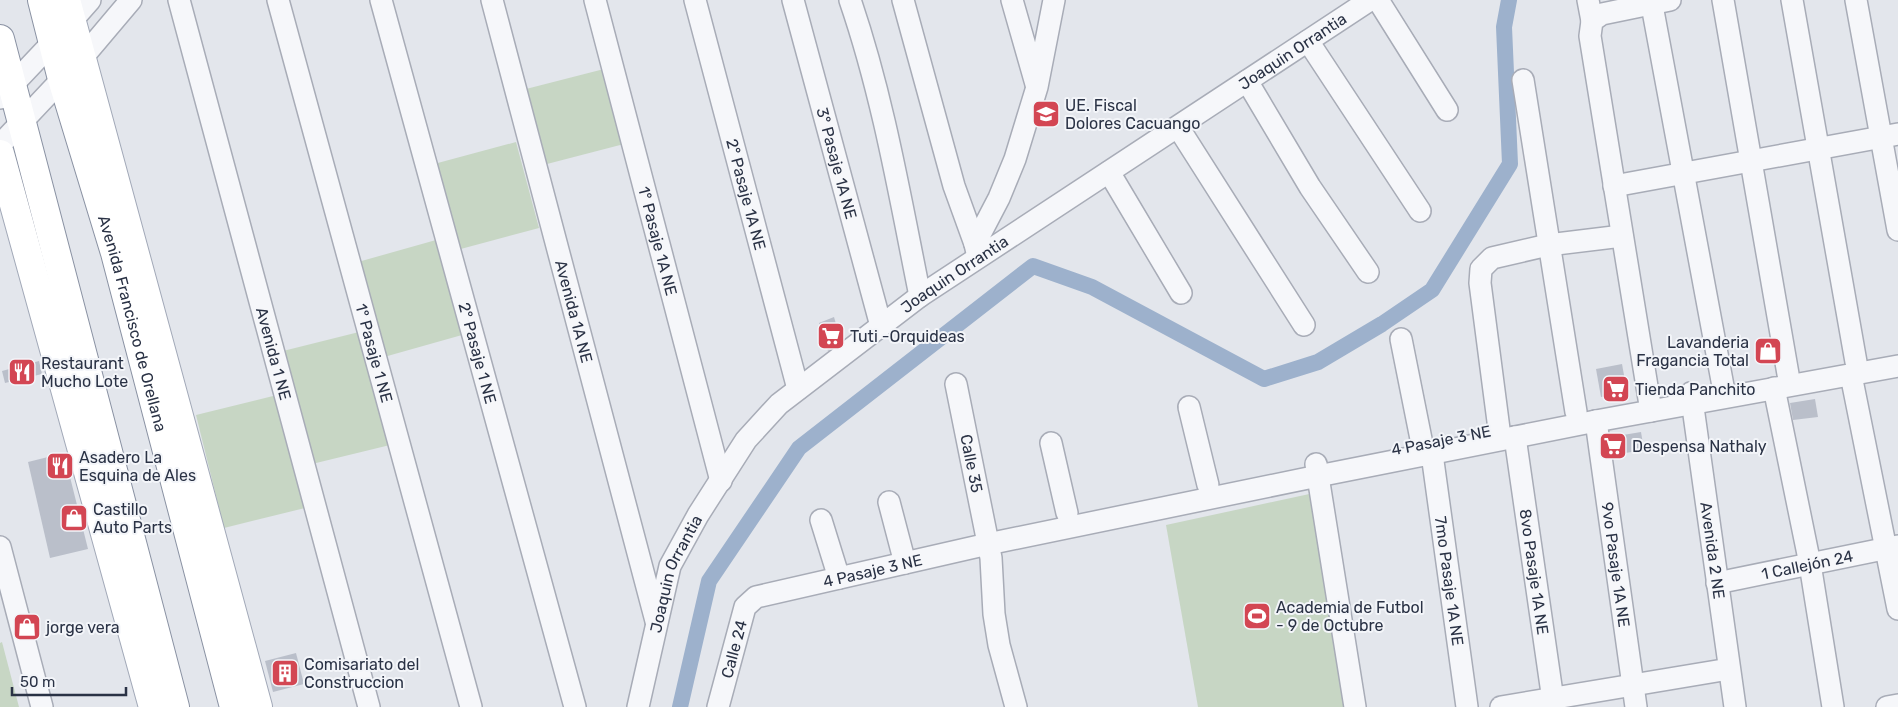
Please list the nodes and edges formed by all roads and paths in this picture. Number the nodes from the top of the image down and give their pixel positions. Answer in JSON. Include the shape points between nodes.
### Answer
{"nodes":[{"id":1,"x":42,"y":0,"type":"edge"},
{"id":2,"x":90,"y":0,"type":"edge"},
{"id":3,"x":131,"y":0,"type":"edge"},
{"id":4,"x":179,"y":0,"type":"edge"},
{"id":5,"x":278,"y":0,"type":"edge"},
{"id":6,"x":380,"y":0,"type":"edge"},
{"id":7,"x":492,"y":0,"type":"edge"},
{"id":8,"x":595,"y":0,"type":"edge"},
{"id":9,"x":695,"y":0,"type":"edge"},
{"id":10,"x":793,"y":0,"type":"edge"},
{"id":11,"x":850,"y":0,"type":"edge"},
{"id":12,"x":902,"y":0,"type":"edge"},
{"id":13,"x":1012,"y":0,"type":"edge"},
{"id":14,"x":1054,"y":0,"type":"edge"},
{"id":15,"x":1370,"y":0,"type":"edge"},
{"id":16,"x":1378,"y":0,"type":"edge"},
{"id":17,"x":1588,"y":0,"type":"edge"},
{"id":18,"x":1723,"y":0,"type":"edge"},
{"id":19,"x":1792,"y":0,"type":"edge"},
{"id":20,"x":1856,"y":0,"type":"edge"},
{"id":21,"x":1658,"y":1,"type":"edge"},
{"id":22,"x":69,"y":11,"type":"edge"},
{"id":23,"x":1592,"y":21,"type":"junction"},
{"id":24,"x":0,"y":39,"type":"edge"},
{"id":25,"x":1308,"y":41,"type":"junction"},
{"id":26,"x":53,"y":42,"type":"junction"},
{"id":27,"x":82,"y":58,"type":"junction"},
{"id":28,"x":62,"y":79,"type":"junction"},
{"id":29,"x":1522,"y":80,"type":"dead end"},
{"id":30,"x":1247,"y":81,"type":"junction"},
{"id":31,"x":1037,"y":87,"type":"junction"},
{"id":32,"x":6,"y":92,"type":"edge"},
{"id":33,"x":1447,"y":110,"type":"dead end"},
{"id":34,"x":21,"y":121,"type":"junction"},
{"id":35,"x":1178,"y":127,"type":"junction"},
{"id":36,"x":1890,"y":136,"type":"edge"},
{"id":37,"x":0,"y":145,"type":"edge"},
{"id":38,"x":1819,"y":148,"type":"junction"},
{"id":39,"x":0,"y":154,"type":"edge"},
{"id":40,"x":1751,"y":161,"type":"junction"},
{"id":41,"x":1109,"y":172,"type":"junction"},
{"id":42,"x":1684,"y":173,"type":"junction"},
{"id":43,"x":1614,"y":186,"type":"junction"},
{"id":44,"x":1420,"y":211,"type":"dead end"},
{"id":45,"x":1898,"y":230,"type":"edge"},
{"id":46,"x":1622,"y":236,"type":"junction"},
{"id":47,"x":1548,"y":246,"type":"junction"},
{"id":48,"x":977,"y":251,"type":"junction"},
{"id":49,"x":1368,"y":272,"type":"dead end"},
{"id":50,"x":1181,"y":292,"type":"dead end"},
{"id":51,"x":920,"y":296,"type":"junction"},
{"id":52,"x":1304,"y":324,"type":"dead end"},
{"id":53,"x":881,"y":326,"type":"junction"},
{"id":54,"x":1401,"y":339,"type":"dead end"},
{"id":55,"x":1898,"y":354,"type":"edge"},
{"id":56,"x":1898,"y":366,"type":"edge"},
{"id":57,"x":1854,"y":368,"type":"junction"},
{"id":58,"x":1781,"y":381,"type":"junction"},
{"id":59,"x":956,"y":384,"type":"dead end"},
{"id":60,"x":1723,"y":386,"type":"junction"},
{"id":61,"x":798,"y":389,"type":"junction"},
{"id":62,"x":1692,"y":398,"type":"junction"},
{"id":63,"x":1650,"y":406,"type":"junction"},
{"id":64,"x":1189,"y":407,"type":"dead end"},
{"id":65,"x":1576,"y":412,"type":"junction"},
{"id":66,"x":1596,"y":421,"type":"junction"},
{"id":67,"x":1507,"y":433,"type":"junction"},
{"id":68,"x":1051,"y":443,"type":"dead end"},
{"id":69,"x":1427,"y":449,"type":"junction"},
{"id":70,"x":1317,"y":470,"type":"junction"},
{"id":71,"x":721,"y":481,"type":"junction"},
{"id":72,"x":1208,"y":485,"type":"junction"},
{"id":73,"x":889,"y":502,"type":"dead end"},
{"id":74,"x":1067,"y":513,"type":"junction"},
{"id":75,"x":821,"y":520,"type":"dead end"},
{"id":76,"x":988,"y":544,"type":"junction"},
{"id":77,"x":0,"y":547,"type":"edge"},
{"id":78,"x":1893,"y":547,"type":"edge"},
{"id":79,"x":905,"y":563,"type":"junction"},
{"id":80,"x":1810,"y":564,"type":"junction"},
{"id":81,"x":839,"y":578,"type":"junction"},
{"id":82,"x":1717,"y":583,"type":"junction"},
{"id":83,"x":756,"y":597,"type":"joint"},
{"id":84,"x":1898,"y":610,"type":"edge"},
{"id":85,"x":657,"y":623,"type":"junction"},
{"id":86,"x":1729,"y":668,"type":"junction"},
{"id":87,"x":1632,"y":684,"type":"junction"},
{"id":88,"x":1553,"y":702,"type":"edge"},
{"id":89,"x":1898,"y":705,"type":"edge"},
{"id":90,"x":42,"y":707,"type":"edge"},
{"id":91,"x":153,"y":707,"type":"edge"},
{"id":92,"x":175,"y":707,"type":"edge"},
{"id":93,"x":234,"y":707,"type":"edge"},
{"id":94,"x":258,"y":707,"type":"edge"},
{"id":95,"x":369,"y":707,"type":"edge"},
{"id":96,"x":471,"y":707,"type":"edge"},
{"id":97,"x":575,"y":707,"type":"edge"},
{"id":98,"x":638,"y":707,"type":"edge"},
{"id":99,"x":718,"y":707,"type":"edge"},
{"id":100,"x":1016,"y":707,"type":"edge"},
{"id":101,"x":1355,"y":707,"type":"edge"},
{"id":102,"x":1467,"y":707,"type":"edge"},
{"id":103,"x":1501,"y":707,"type":"edge"},
{"id":104,"x":1636,"y":707,"type":"edge"},
{"id":105,"x":1734,"y":707,"type":"edge"},
{"id":106,"x":1832,"y":707,"type":"edge"},
{"id":107,"x":1887,"y":707,"type":"edge"}],
"edges":[{"from":1,"to":26,"type":"main road","name":"Avenida Francisco de Orellana"},
{"from":2,"to":22,"type":"street"},
{"from":3,"to":27,"type":"street"},
{"from":4,"to":95,"type":"street","name":"Avenida 1 NE"},
{"from":5,"to":96,"type":"street","name":"1° Pasaje 1 NE"},
{"from":6,"to":97,"type":"street","name":"2° Pasaje 1 NE"},
{"from":7,"to":85,"type":"street","name":"Avenida 1A NE"},
{"from":8,"to":71,"type":"street","name":"1° Pasaje 1A NE"},
{"from":9,"to":61,"type":"street","name":"2° Pasaje 1A NE"},
{"from":10,"to":53,"type":"street","name":"3° Pasaje 1A NE"},
{"from":11,"to":51,"type":"street","via":[[883,116]]},
{"from":12,"to":48,"type":"street","via":[[954,186]]},
{"from":13,"to":31,"type":"street"},
{"from":14,"to":31,"type":"street"},
{"from":15,"to":25,"type":"street","name":"Joaquin Orrantia"},
{"from":16,"to":33,"type":"street"},
{"from":17,"to":23,"type":"street"},
{"from":18,"to":40,"type":"street"},
{"from":19,"to":38,"type":"street"},
{"from":20,"to":36,"type":"street"},
{"from":21,"to":23,"type":"street","via":[[1602,14]]},
{"from":21,"to":42,"type":"street"},
{"from":22,"to":26,"type":"street"},
{"from":22,"to":27,"type":"main road","name":"Avenida Francisco de Orellana"},
{"from":23,"to":43,"type":"street","via":[[1590,36]]},
{"from":24,"to":32,"type":"main road"},
{"from":25,"to":30,"type":"street","name":"Joaquin Orrantia"},
{"from":25,"to":44,"type":"street"},
{"from":26,"to":28,"type":"main road","name":"Avenida Francisco de Orellana"},
{"from":26,"to":32,"type":"street"},
{"from":27,"to":28,"type":"street"},
{"from":27,"to":94,"type":"main road","name":"Avenida Francisco de Orellana"},
{"from":28,"to":34,"type":"street"},
{"from":28,"to":93,"type":"main road","name":"Avenida Francisco de Orellana","via":[[115,252]]},
{"from":29,"to":47,"type":"street"},
{"from":30,"to":35,"type":"street","name":"Joaquin Orrantia"},
{"from":30,"to":49,"type":"street","via":[[1310,187]]},
{"from":31,"to":48,"type":"street","via":[[1014,159]]},
{"from":32,"to":34,"type":"main road"},
{"from":34,"to":37,"type":"street"},
{"from":34,"to":92,"type":"main road"},
{"from":35,"to":41,"type":"street","name":"Joaquin Orrantia"},
{"from":35,"to":52,"type":"street"},
{"from":36,"to":38,"type":"street"},
{"from":36,"to":45,"type":"street"},
{"from":38,"to":40,"type":"street"},
{"from":38,"to":57,"type":"street"},
{"from":39,"to":91,"type":"main road"},
{"from":40,"to":42,"type":"street"},
{"from":40,"to":58,"type":"street"},
{"from":41,"to":48,"type":"street","name":"Joaquin Orrantia"},
{"from":41,"to":50,"type":"street"},
{"from":42,"to":43,"type":"street"},
{"from":42,"to":60,"type":"street"},
{"from":43,"to":46,"type":"street"},
{"from":46,"to":47,"type":"street"},
{"from":46,"to":63,"type":"street"},
{"from":47,"to":65,"type":"street"},
{"from":47,"to":67,"type":"street","name":"8vo Pasaje 1A NE","via":[[1492,258],[1481,269],[1480,283]]},
{"from":48,"to":51,"type":"street","name":"Joaquin Orrantia"},
{"from":51,"to":53,"type":"street","name":"Joaquin Orrantia"},
{"from":53,"to":61,"type":"street","name":"Joaquin Orrantia"},
{"from":54,"to":69,"type":"street","name":"7mo Pasaje 1A NE"},
{"from":55,"to":57,"type":"street","name":"4 Pasaje 3 NE"},
{"from":56,"to":57,"type":"street","name":"4 Pasaje 3 NE"},
{"from":57,"to":58,"type":"street","name":"4 Pasaje 3 NE"},
{"from":57,"to":78,"type":"street"},
{"from":58,"to":60,"type":"street","name":"4 Pasaje 3 NE"},
{"from":58,"to":62,"type":"street","name":"4 Pasaje 3 NE"},
{"from":58,"to":80,"type":"street"},
{"from":59,"to":76,"type":"street","name":"Calle 35"},
{"from":60,"to":62,"type":"street","name":"4 Pasaje 3 NE"},
{"from":61,"to":71,"type":"street","name":"Joaquin Orrantia","via":[[779,404],[746,440]]},
{"from":62,"to":63,"type":"street","name":"4 Pasaje 3 NE"},
{"from":62,"to":82,"type":"street","name":"Avenida 2 NE"},
{"from":63,"to":65,"type":"street","name":"4 Pasaje 3 NE"},
{"from":63,"to":66,"type":"street","name":"4 Pasaje 3 NE"},
{"from":64,"to":72,"type":"street"},
{"from":65,"to":67,"type":"street","name":"4 Pasaje 3 NE"},
{"from":66,"to":67,"type":"street","name":"4 Pasaje 3 NE"},
{"from":66,"to":87,"type":"street","name":"9vo Pasaje 1A NE"},
{"from":67,"to":69,"type":"street","name":"4 Pasaje 3 NE"},
{"from":67,"to":88,"type":"street","name":"8vo Pasaje 1A NE"},
{"from":68,"to":74,"type":"street"},
{"from":69,"to":70,"type":"street","name":"4 Pasaje 3 NE"},
{"from":69,"to":102,"type":"street","name":"7mo Pasaje 1A NE"},
{"from":70,"to":72,"type":"street","name":"4 Pasaje 3 NE"},
{"from":70,"to":76,"type":"street","name":"4 Pasaje 3 NE"},
{"from":70,"to":101,"type":"street"},
{"from":71,"to":85,"type":"street","name":"Joaquin Orrantia","via":[[670,566]]},
{"from":72,"to":74,"type":"street","name":"4 Pasaje 3 NE"},
{"from":73,"to":79,"type":"street"},
{"from":74,"to":76,"type":"street","name":"4 Pasaje 3 NE"},
{"from":75,"to":81,"type":"street"},
{"from":76,"to":79,"type":"street","name":"4 Pasaje 3 NE"},
{"from":76,"to":100,"type":"street","name":"Calle 35","via":[[999,645]]},
{"from":77,"to":90,"type":"street"},
{"from":78,"to":80,"type":"street","name":"1 Callejón 24"},
{"from":78,"to":84,"type":"street"},
{"from":79,"to":81,"type":"street","name":"4 Pasaje 3 NE"},
{"from":80,"to":82,"type":"street","name":"1 Callejón 24"},
{"from":80,"to":106,"type":"street"},
{"from":81,"to":83,"type":"street","name":"4 Pasaje 3 NE"},
{"from":82,"to":86,"type":"street","name":"Avenida 2 NE"},
{"from":83,"to":99,"type":"street","name":"Calle 24","via":[[745,607]]},
{"from":85,"to":98,"type":"street","name":"Joaquin Orrantia"},
{"from":86,"to":87,"type":"street"},
{"from":86,"to":105,"type":"street","name":"Avenida 2 NE"},
{"from":87,"to":88,"type":"street"},
{"from":87,"to":104,"type":"street","name":"9vo Pasaje 1A NE"},
{"from":88,"to":103,"type":"street"},
{"from":89,"to":107,"type":"street"}]}
